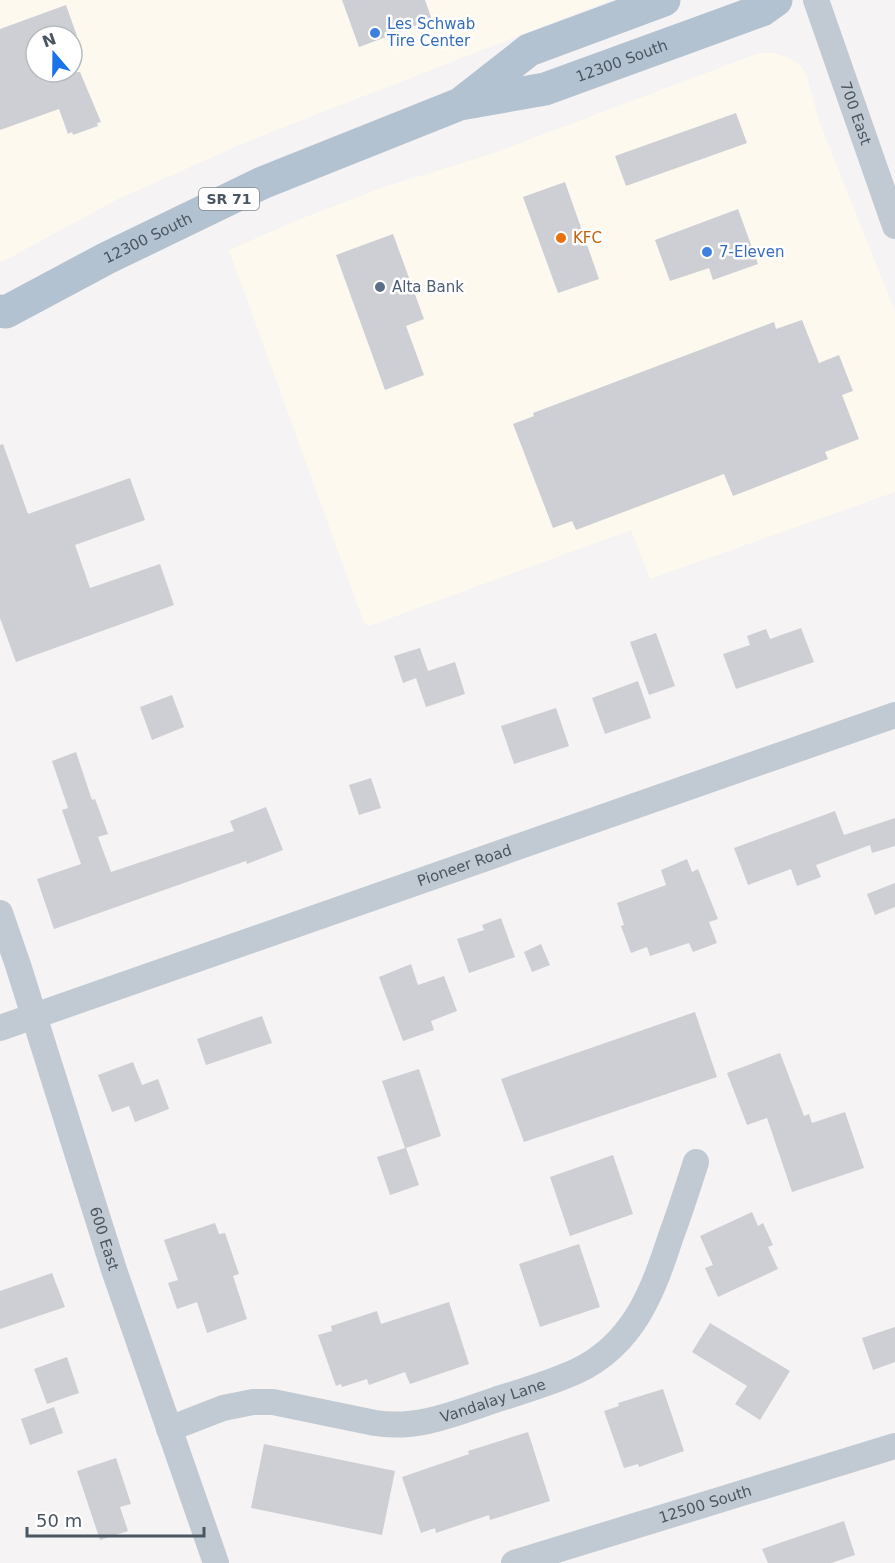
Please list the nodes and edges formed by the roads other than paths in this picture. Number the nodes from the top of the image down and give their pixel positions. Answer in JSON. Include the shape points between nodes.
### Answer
{"nodes":[{"id":1,"x":664,"y":0,"type":"edge"},
{"id":2,"x":776,"y":0,"type":"edge"},
{"id":3,"x":816,"y":0,"type":"edge"},
{"id":4,"x":460,"y":104,"type":"junction"},
{"id":5,"x":895,"y":226,"type":"edge"},
{"id":6,"x":2,"y":317,"type":"edge"},
{"id":7,"x":895,"y":715,"type":"edge"},
{"id":8,"x":0,"y":913,"type":"edge"},
{"id":9,"x":35,"y":1015,"type":"junction"},
{"id":10,"x":0,"y":1028,"type":"edge"},
{"id":11,"x":696,"y":1162,"type":"dead end"},
{"id":12,"x":169,"y":1429,"type":"junction"},
{"id":13,"x":895,"y":1446,"type":"edge"},
{"id":14,"x":216,"y":1563,"type":"edge"},
{"id":15,"x":514,"y":1563,"type":"edge"}],
"edges":[{"from":1,"to":4,"type":"main road","name":"12300 South","number":"SR 71","via":[[529,50]]},
{"from":2,"to":4,"type":"main road","name":"12300 South","number":"SR 71","via":[[762,10],[545,89]]},
{"from":3,"to":5,"type":"street","name":"700 East"},
{"from":4,"to":6,"type":"main road","name":"12300 South","number":"SR 71","via":[[262,183],[107,258]]},
{"from":7,"to":9,"type":"street","name":"Pioneer Road"},
{"from":8,"to":9,"type":"street","name":"600 East"},
{"from":9,"to":10,"type":"street","name":"Pioneer Road"},
{"from":9,"to":12,"type":"street","name":"600 East","via":[[96,1214]]},
{"from":11,"to":12,"type":"street","name":"Vandalay Lane","via":[[647,1303],[621,1338],[579,1370],[445,1417],[408,1425],[383,1425],[273,1402],[253,1402],[230,1406]]},
{"from":12,"to":14,"type":"street","name":"600 East"},
{"from":13,"to":15,"type":"street","name":"12500 South"}]}
